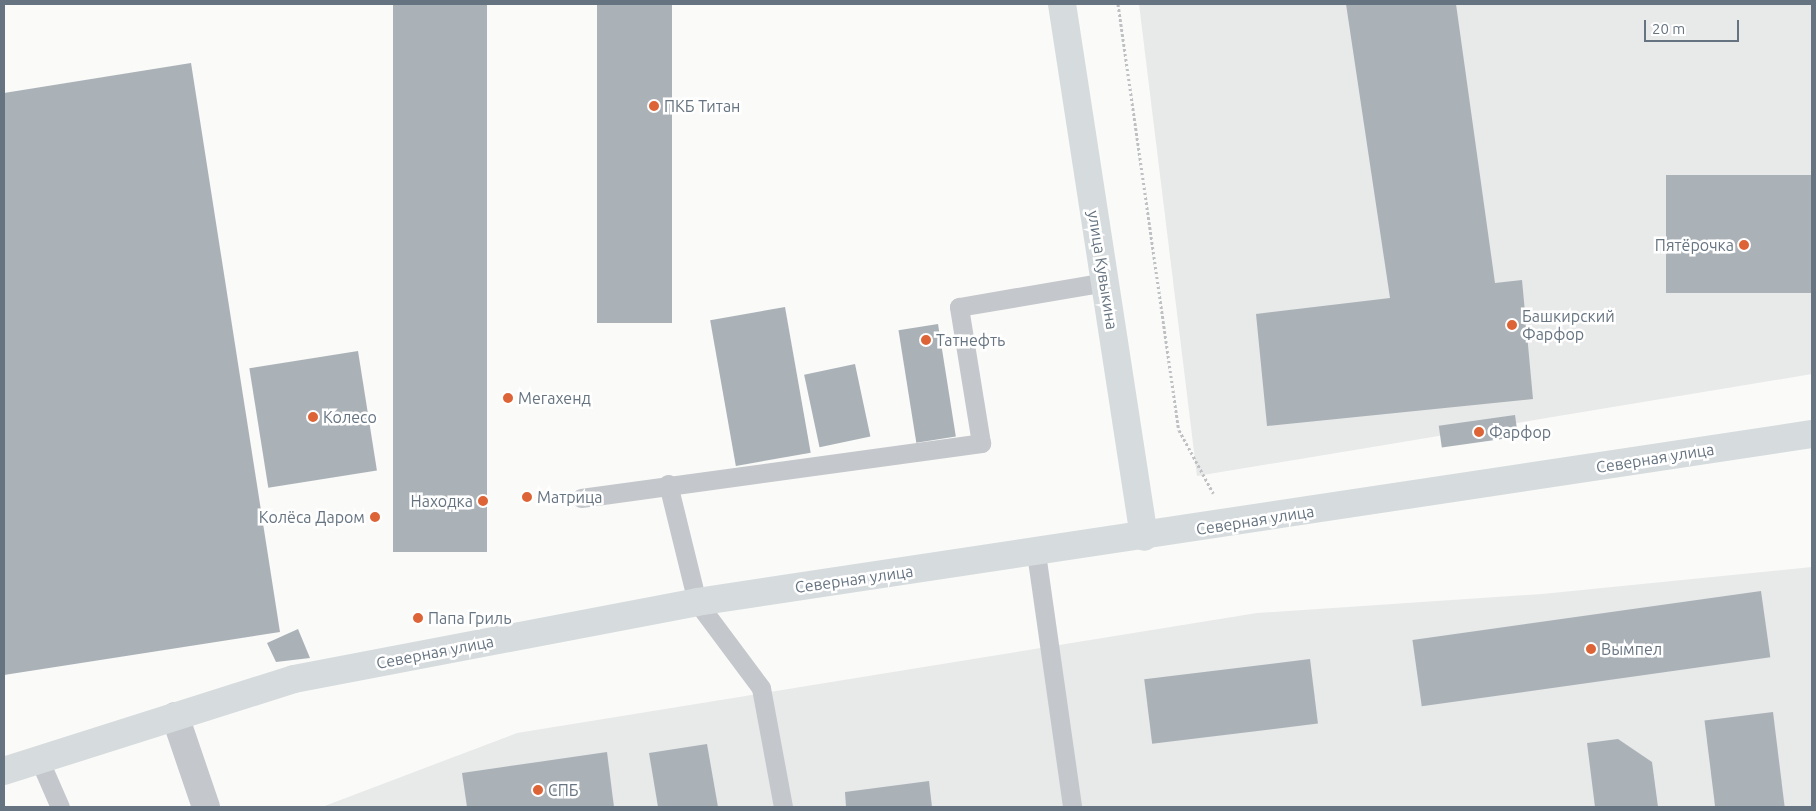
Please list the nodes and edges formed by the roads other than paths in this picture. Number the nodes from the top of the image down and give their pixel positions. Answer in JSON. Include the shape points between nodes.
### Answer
{"nodes":[{"id":1,"x":1062,"y":4,"type":"edge"},
{"id":2,"x":1105,"y":282,"type":"junction"},
{"id":3,"x":1812,"y":434,"type":"edge"},
{"id":4,"x":668,"y":484,"type":"junction"},
{"id":5,"x":581,"y":498,"type":"dead end"},
{"id":6,"x":1144,"y":536,"type":"junction"},
{"id":7,"x":1036,"y":553,"type":"junction"},
{"id":8,"x":697,"y":602,"type":"junction"},
{"id":9,"x":176,"y":716,"type":"junction"},
{"id":10,"x":39,"y":759,"type":"junction"},
{"id":11,"x":4,"y":771,"type":"edge"},
{"id":12,"x":60,"y":807,"type":"edge"},
{"id":13,"x":206,"y":807,"type":"edge"},
{"id":14,"x":783,"y":807,"type":"edge"},
{"id":15,"x":1072,"y":807,"type":"edge"}],
"edges":[{"from":1,"to":2,"type":"main road","name":"улица Кувыкина"},
{"from":2,"to":4,"type":"lane","via":[[959,307],[982,443]]},
{"from":2,"to":6,"type":"main road","name":"улица Кувыкина"},
{"from":3,"to":6,"type":"main road","name":"Северная улица"},
{"from":4,"to":5,"type":"lane"},
{"from":4,"to":8,"type":"lane"},
{"from":6,"to":7,"type":"main road","name":"Северная улица"},
{"from":7,"to":8,"type":"main road","name":"Северная улица"},
{"from":7,"to":15,"type":"lane"},
{"from":8,"to":9,"type":"main road","name":"Северная улица","via":[[294,679]]},
{"from":8,"to":14,"type":"lane","via":[[761,688]]},
{"from":9,"to":10,"type":"main road","name":"Северная улица"},
{"from":9,"to":13,"type":"street"},
{"from":10,"to":11,"type":"main road","name":"Северная улица"},
{"from":10,"to":12,"type":"lane"}]}
